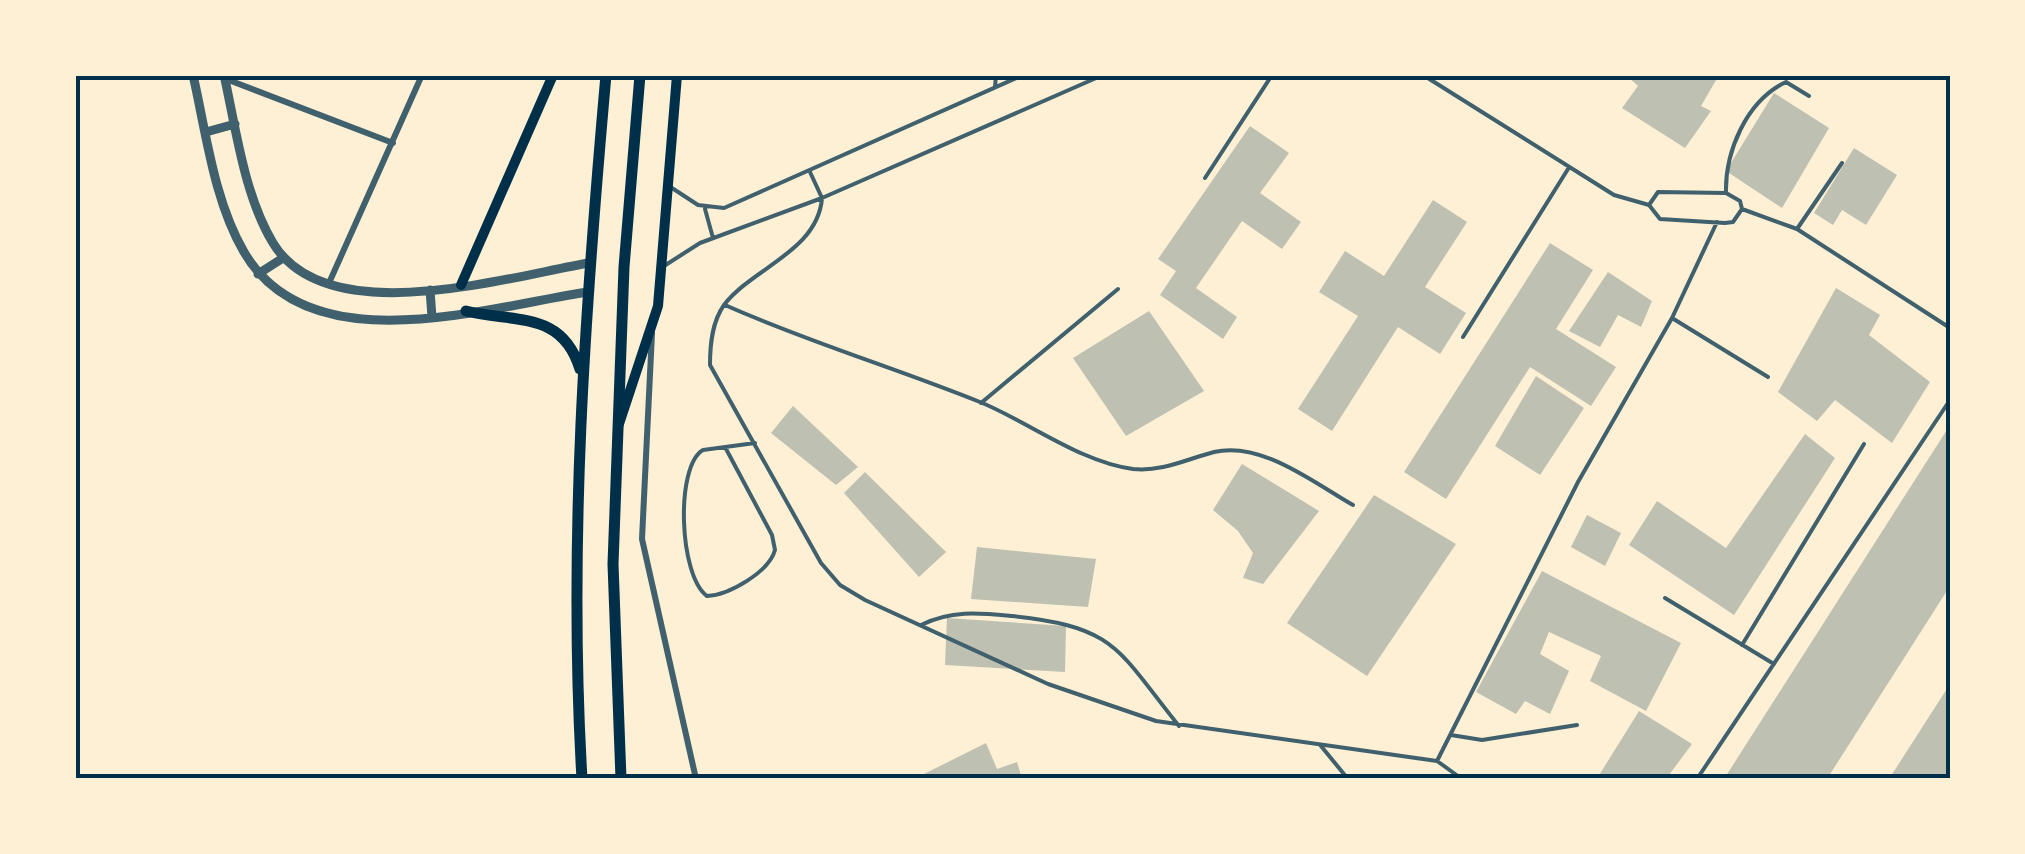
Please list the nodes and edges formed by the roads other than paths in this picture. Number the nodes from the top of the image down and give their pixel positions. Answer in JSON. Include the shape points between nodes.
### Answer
{"nodes":[{"id":1,"x":193,"y":75,"type":"edge"},
{"id":2,"x":422,"y":75,"type":"edge"},
{"id":3,"x":553,"y":75,"type":"edge"},
{"id":4,"x":606,"y":75,"type":"edge"},
{"id":5,"x":640,"y":75,"type":"edge"},
{"id":6,"x":677,"y":75,"type":"edge"},
{"id":7,"x":996,"y":75,"type":"edge"},
{"id":8,"x":1023,"y":75,"type":"edge"},
{"id":9,"x":1103,"y":75,"type":"edge"},
{"id":10,"x":1272,"y":75,"type":"edge"},
{"id":11,"x":1423,"y":75,"type":"edge"},
{"id":12,"x":224,"y":77,"type":"edge"},
{"id":13,"x":994,"y":87,"type":"junction"},
{"id":14,"x":1808,"y":96,"type":"dead end"},
{"id":15,"x":236,"y":124,"type":"junction"},
{"id":16,"x":206,"y":132,"type":"junction"},
{"id":17,"x":393,"y":142,"type":"junction"},
{"id":18,"x":1842,"y":163,"type":"dead end"},
{"id":19,"x":1568,"y":169,"type":"junction"},
{"id":20,"x":810,"y":172,"type":"junction"},
{"id":21,"x":1205,"y":178,"type":"dead end"},
{"id":22,"x":670,"y":186,"type":"junction"},
{"id":23,"x":1726,"y":193,"type":"junction"},
{"id":24,"x":822,"y":198,"type":"junction"},
{"id":25,"x":1649,"y":205,"type":"junction"},
{"id":26,"x":705,"y":208,"type":"junction"},
{"id":27,"x":1742,"y":209,"type":"junction"},
{"id":28,"x":1717,"y":222,"type":"junction"},
{"id":29,"x":1798,"y":229,"type":"junction"},
{"id":30,"x":713,"y":238,"type":"junction"},
{"id":31,"x":283,"y":258,"type":"junction"},
{"id":32,"x":589,"y":262,"type":"junction"},
{"id":33,"x":664,"y":266,"type":"junction"},
{"id":34,"x":258,"y":274,"type":"junction"},
{"id":35,"x":329,"y":284,"type":"junction"},
{"id":36,"x":461,"y":285,"type":"junction"},
{"id":37,"x":1118,"y":289,"type":"dead end"},
{"id":38,"x":430,"y":290,"type":"junction"},
{"id":39,"x":587,"y":292,"type":"junction"},
{"id":40,"x":724,"y":305,"type":"junction"},
{"id":41,"x":466,"y":311,"type":"junction"},
{"id":42,"x":432,"y":317,"type":"junction"},
{"id":43,"x":1672,"y":318,"type":"junction"},
{"id":44,"x":1950,"y":328,"type":"edge"},
{"id":45,"x":652,"y":333,"type":"junction"},
{"id":46,"x":1463,"y":337,"type":"dead end"},
{"id":47,"x":582,"y":377,"type":"junction"},
{"id":48,"x":1768,"y":377,"type":"dead end"},
{"id":49,"x":1950,"y":400,"type":"edge"},
{"id":50,"x":982,"y":403,"type":"junction"},
{"id":51,"x":619,"y":425,"type":"junction"},
{"id":52,"x":755,"y":443,"type":"junction"},
{"id":53,"x":1864,"y":444,"type":"dead end"},
{"id":54,"x":725,"y":447,"type":"junction"},
{"id":55,"x":1353,"y":505,"type":"dead end"},
{"id":56,"x":1665,"y":598,"type":"dead end"},
{"id":57,"x":919,"y":626,"type":"junction"},
{"id":58,"x":1742,"y":645,"type":"junction"},
{"id":59,"x":1774,"y":664,"type":"junction"},
{"id":60,"x":1179,"y":726,"type":"junction"},
{"id":61,"x":1577,"y":726,"type":"dead end"},
{"id":62,"x":1450,"y":735,"type":"junction"},
{"id":63,"x":1321,"y":746,"type":"junction"},
{"id":64,"x":1437,"y":761,"type":"junction"},
{"id":65,"x":582,"y":779,"type":"edge"},
{"id":66,"x":621,"y":779,"type":"edge"},
{"id":67,"x":696,"y":779,"type":"edge"},
{"id":68,"x":1348,"y":779,"type":"edge"},
{"id":69,"x":1462,"y":779,"type":"edge"},
{"id":70,"x":1697,"y":779,"type":"edge"}],
"edges":[{"from":1,"to":16,"type":"street"},
{"from":2,"to":17,"type":"street"},
{"from":3,"to":36,"type":"main road"},
{"from":4,"to":32,"type":"highway"},
{"from":5,"to":51,"type":"highway"},
{"from":6,"to":22,"type":"main road"},
{"from":7,"to":13,"type":"lane"},
{"from":8,"to":13,"type":"lane"},
{"from":9,"to":24,"type":"lane"},
{"from":10,"to":21,"type":"lane"},
{"from":11,"to":19,"type":"lane"},
{"from":12,"to":15,"type":"street"},
{"from":12,"to":17,"type":"street"},
{"from":13,"to":20,"type":"lane"},
{"from":14,"to":23,"type":"lane","via":[[1786,82],[1756,109],[1726,164]]},
{"from":15,"to":16,"type":"street"},
{"from":15,"to":31,"type":"street","via":[[258,209]]},
{"from":16,"to":34,"type":"street","via":[[226,213]]},
{"from":17,"to":35,"type":"street"},
{"from":18,"to":29,"type":"lane"},
{"from":19,"to":25,"type":"lane","via":[[1614,195]]},
{"from":19,"to":46,"type":"lane"},
{"from":20,"to":24,"type":"lane"},
{"from":20,"to":26,"type":"lane","via":[[724,208]]},
{"from":22,"to":26,"type":"lane"},
{"from":22,"to":33,"type":"main road"},
{"from":23,"to":25,"type":"lane","via":[[1664,191]]},
{"from":23,"to":27,"type":"lane"},
{"from":24,"to":30,"type":"lane"},
{"from":24,"to":40,"type":"lane","via":[[804,237]]},
{"from":25,"to":28,"type":"lane","via":[[1660,220]]},
{"from":26,"to":30,"type":"lane"},
{"from":27,"to":28,"type":"lane","via":[[1733,222]]},
{"from":27,"to":29,"type":"lane"},
{"from":28,"to":43,"type":"lane"},
{"from":29,"to":44,"type":"lane"},
{"from":30,"to":33,"type":"lane"},
{"from":31,"to":34,"type":"street"},
{"from":31,"to":35,"type":"street"},
{"from":32,"to":36,"type":"street"},
{"from":32,"to":39,"type":"highway"},
{"from":33,"to":45,"type":"main road"},
{"from":34,"to":42,"type":"street","via":[[322,314],[351,320]]},
{"from":35,"to":38,"type":"street","via":[[359,292]]},
{"from":36,"to":38,"type":"street"},
{"from":37,"to":50,"type":"lane"},
{"from":38,"to":42,"type":"street"},
{"from":39,"to":41,"type":"street"},
{"from":39,"to":47,"type":"highway"},
{"from":40,"to":50,"type":"lane"},
{"from":40,"to":52,"type":"lane","via":[[710,336],[710,365]]},
{"from":41,"to":42,"type":"street"},
{"from":41,"to":47,"type":"highway","via":[[552,327],[573,348]]},
{"from":43,"to":48,"type":"lane"},
{"from":43,"to":62,"type":"lane","via":[[1578,482]]},
{"from":45,"to":51,"type":"main road"},
{"from":45,"to":67,"type":"street","via":[[642,539]]},
{"from":47,"to":65,"type":"highway","via":[[574,561]]},
{"from":49,"to":59,"type":"lane"},
{"from":50,"to":55,"type":"lane","via":[[1134,469],[1242,450]]},
{"from":51,"to":66,"type":"highway","via":[[614,564]]},
{"from":52,"to":54,"type":"lane"},
{"from":52,"to":57,"type":"lane","via":[[830,574],[852,593]]},
{"from":53,"to":58,"type":"lane"},
{"from":54,"to":54,"type":"lane","via":[[703,450],[690,465],[684,551],[707,596],[763,570],[775,550]]},
{"from":56,"to":58,"type":"lane"},
{"from":57,"to":60,"type":"lane","via":[[1063,690]]},
{"from":57,"to":60,"type":"lane","via":[[973,612],[1081,626],[1118,650]]},
{"from":58,"to":59,"type":"lane"},
{"from":59,"to":70,"type":"lane"},
{"from":60,"to":63,"type":"lane"},
{"from":61,"to":62,"type":"lane","via":[[1482,740]]},
{"from":62,"to":64,"type":"lane"},
{"from":63,"to":64,"type":"lane"},
{"from":63,"to":68,"type":"lane"},
{"from":64,"to":69,"type":"lane"}]}
